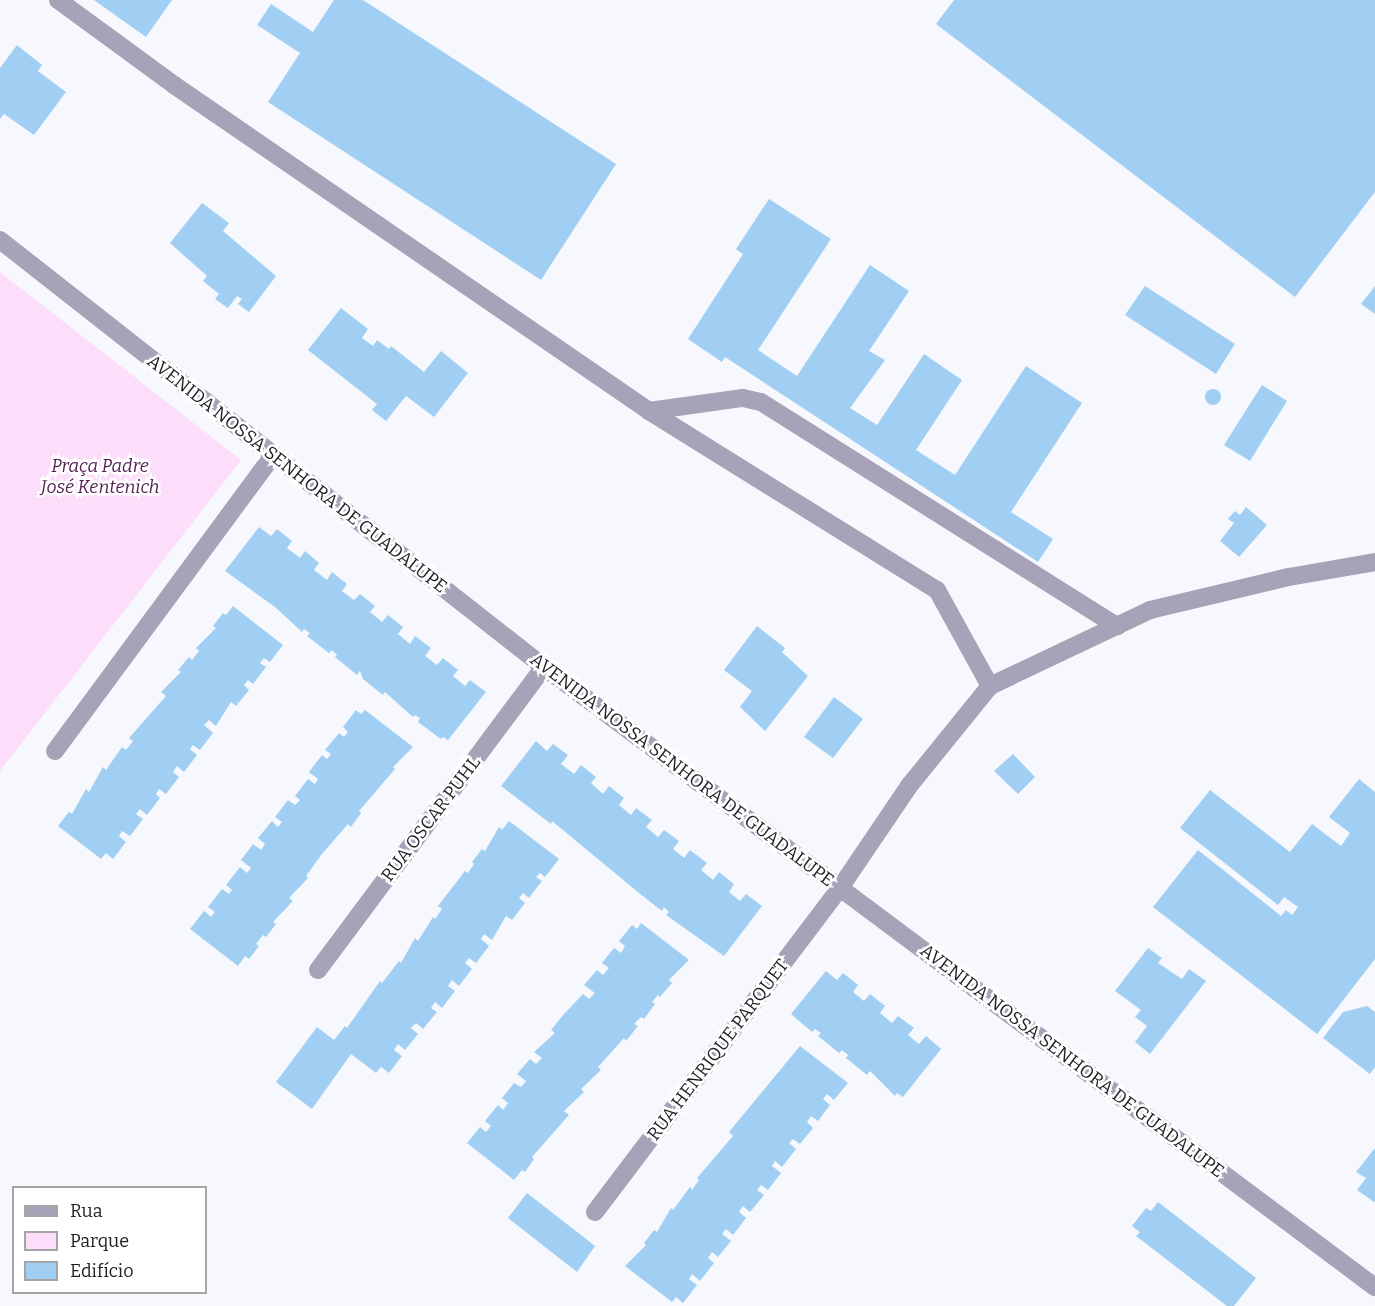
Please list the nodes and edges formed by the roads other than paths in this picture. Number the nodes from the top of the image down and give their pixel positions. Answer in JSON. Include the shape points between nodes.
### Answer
{"nodes":[{"id":1,"x":57,"y":0,"type":"edge"},
{"id":2,"x":0,"y":240,"type":"edge"},
{"id":3,"x":649,"y":411,"type":"junction"},
{"id":4,"x":273,"y":455,"type":"junction"},
{"id":5,"x":1375,"y":562,"type":"edge"},
{"id":6,"x":1117,"y":626,"type":"junction"},
{"id":7,"x":544,"y":667,"type":"junction"},
{"id":8,"x":990,"y":686,"type":"junction"},
{"id":9,"x":55,"y":750,"type":"dead end"},
{"id":10,"x":840,"y":888,"type":"junction"},
{"id":11,"x":318,"y":970,"type":"dead end"},
{"id":12,"x":595,"y":1212,"type":"dead end"},
{"id":13,"x":1375,"y":1287,"type":"edge"}],
"edges":[{"from":1,"to":3,"type":"street","via":[[174,85]]},
{"from":2,"to":4,"type":"street","name":"AVENIDA NOSSA SENHORA DE GUADALUPE"},
{"from":3,"to":6,"type":"street","via":[[743,398],[761,402]]},
{"from":3,"to":8,"type":"street","via":[[937,590]]},
{"from":4,"to":7,"type":"street","name":"AVENIDA NOSSA SENHORA DE GUADALUPE"},
{"from":4,"to":9,"type":"street"},
{"from":5,"to":6,"type":"street","via":[[1289,577],[1150,610]]},
{"from":6,"to":8,"type":"street"},
{"from":7,"to":10,"type":"street","name":"AVENIDA NOSSA SENHORA DE GUADALUPE"},
{"from":7,"to":11,"type":"street","name":"RUA OSCAR PUHL"},
{"from":8,"to":10,"type":"street","name":"RUA HENRIQUE PARQUET","via":[[909,786]]},
{"from":10,"to":12,"type":"street","name":"RUA HENRIQUE PARQUET"},
{"from":10,"to":13,"type":"street","name":"AVENIDA NOSSA SENHORA DE GUADALUPE"}]}
